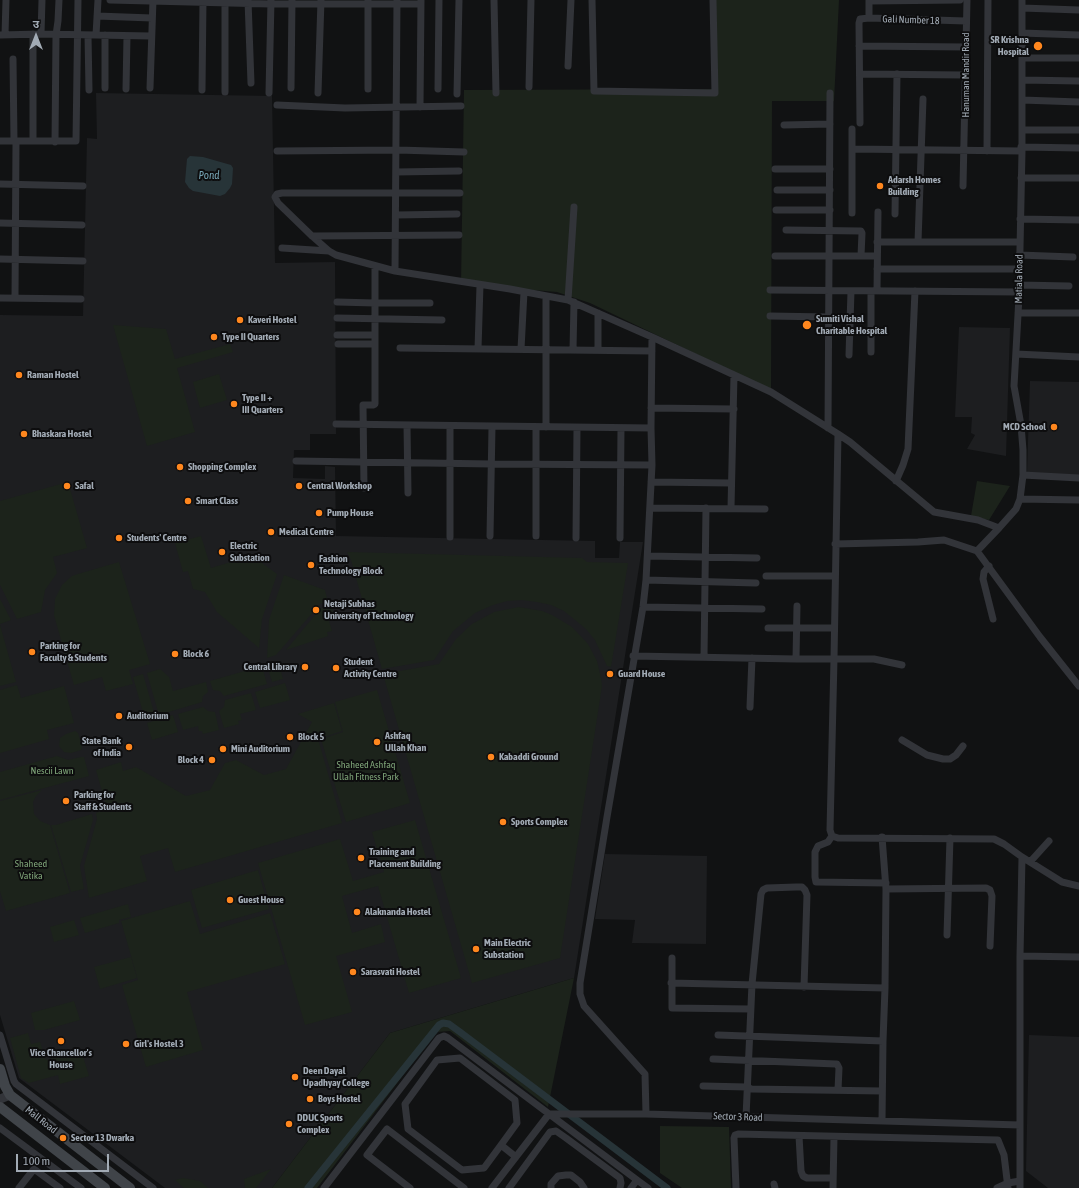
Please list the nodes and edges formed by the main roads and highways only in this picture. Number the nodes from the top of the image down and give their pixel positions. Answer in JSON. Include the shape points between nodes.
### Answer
{"nodes":[{"id":1,"x":0,"y":1069,"type":"edge"},
{"id":2,"x":6,"y":1090,"type":"edge"},
{"id":3,"x":0,"y":1107,"type":"edge"},
{"id":4,"x":105,"y":1188,"type":"edge"},
{"id":5,"x":130,"y":1188,"type":"edge"}],
"edges":[{"from":1,"to":2,"type":"main road"},
{"from":2,"to":5,"type":"main road","name":"Mall Road"},
{"from":3,"to":4,"type":"main road","name":"Mall Road"}]}
